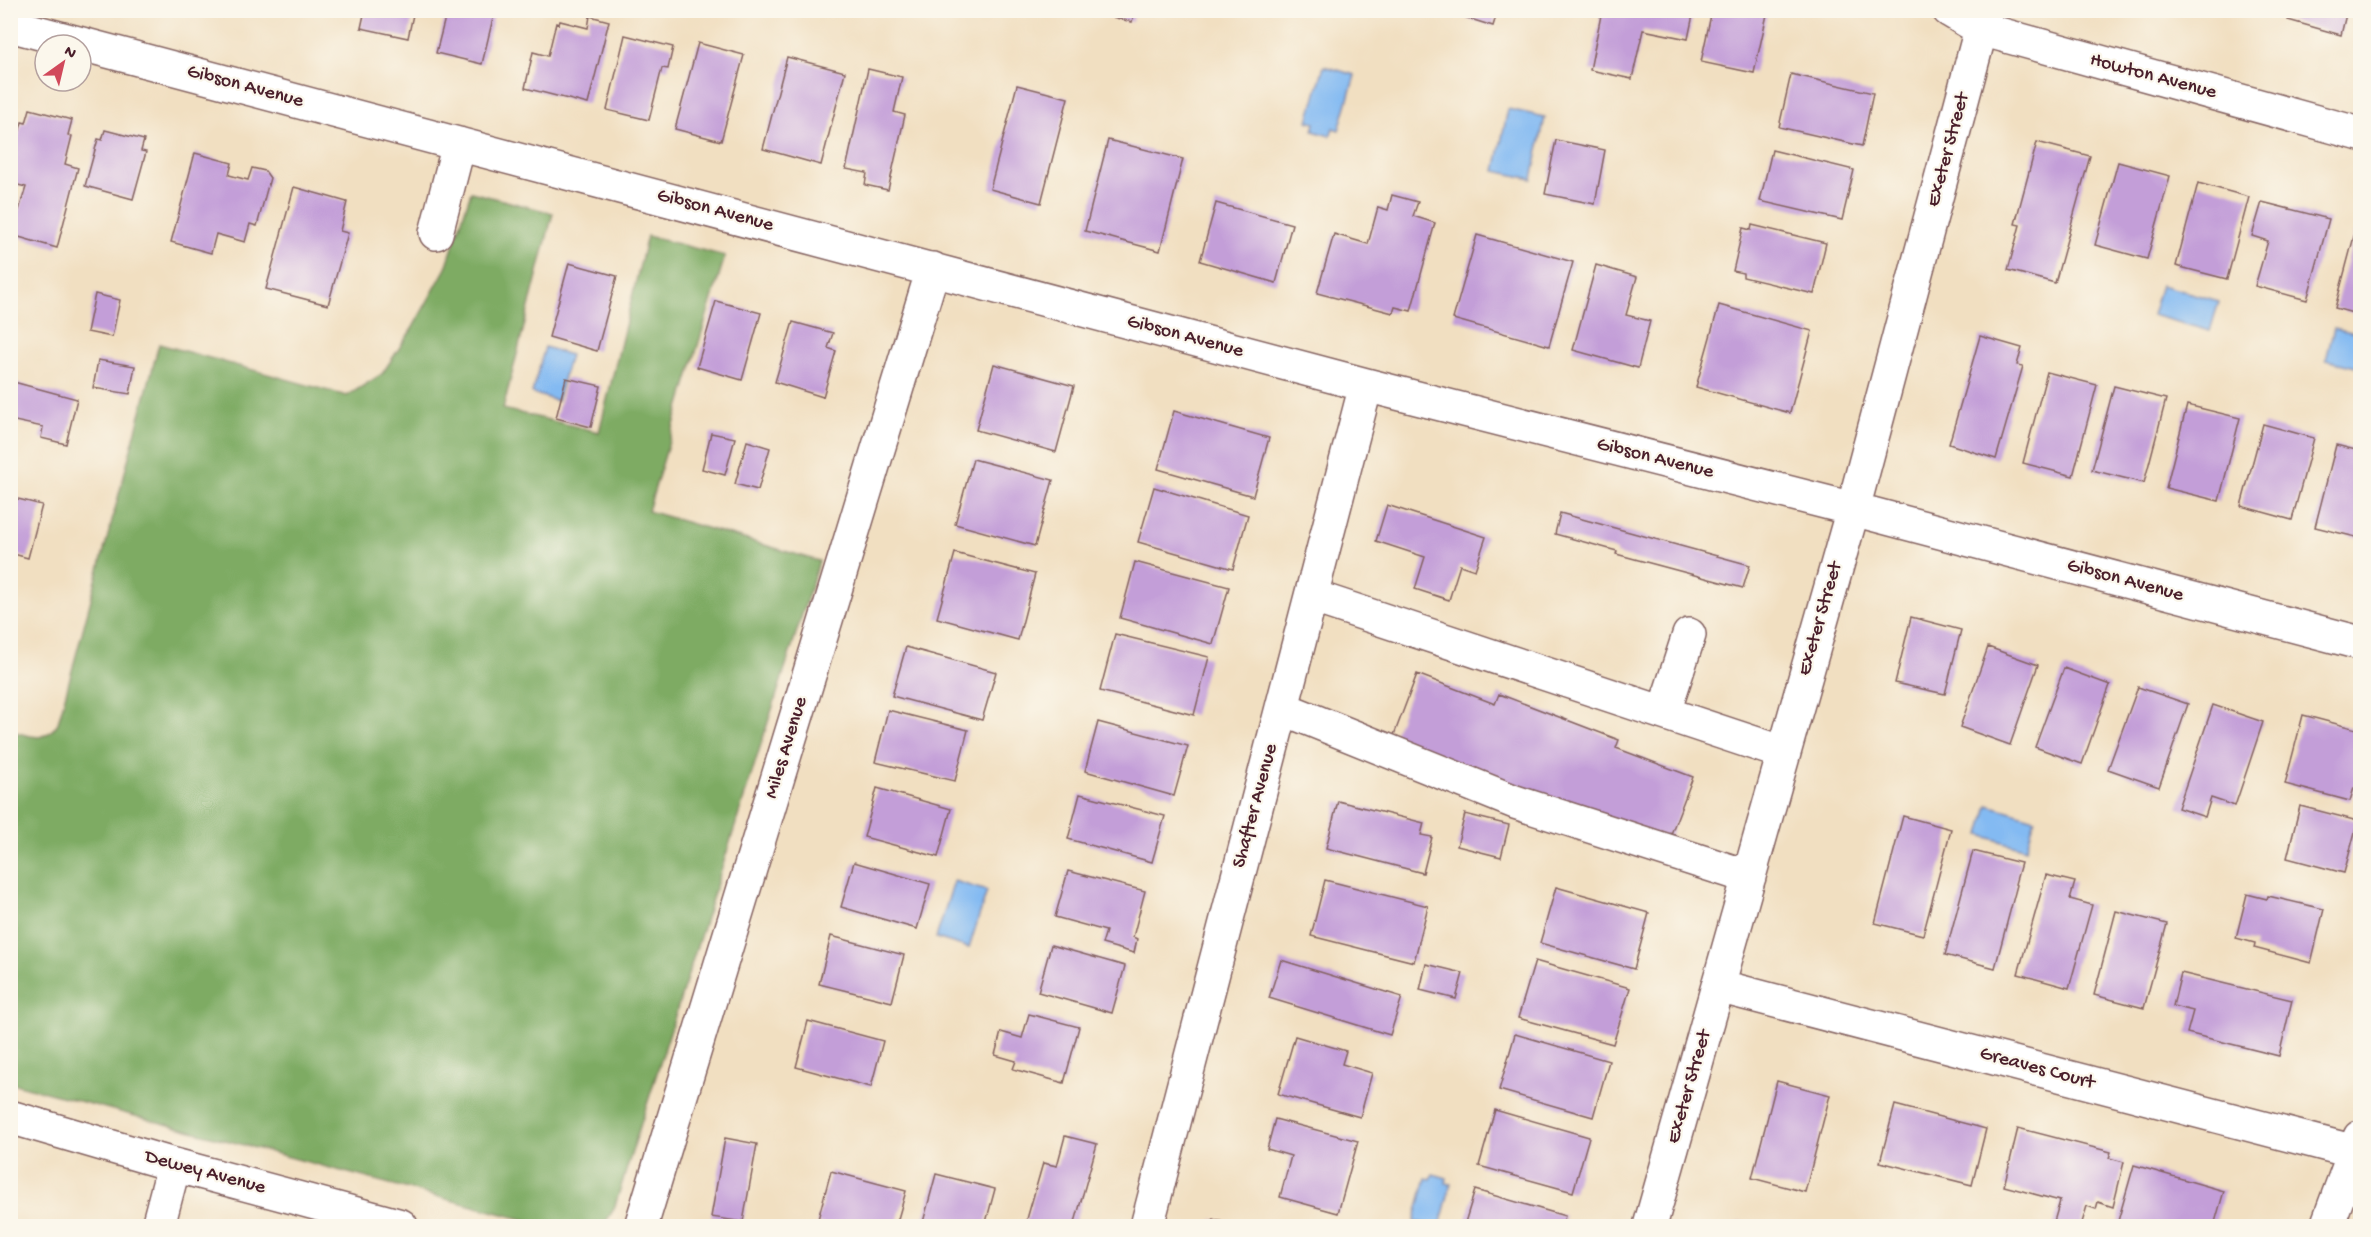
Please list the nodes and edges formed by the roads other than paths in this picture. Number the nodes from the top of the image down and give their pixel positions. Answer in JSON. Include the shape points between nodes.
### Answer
{"nodes":[{"id":1,"x":1949,"y":10,"type":"edge"},
{"id":2,"x":1984,"y":20,"type":"edge"},
{"id":3,"x":10,"y":25,"type":"edge"},
{"id":4,"x":2361,"y":134,"type":"edge"},
{"id":5,"x":459,"y":144,"type":"junction"},
{"id":6,"x":436,"y":233,"type":"dead end"},
{"id":7,"x":933,"y":269,"type":"junction"},
{"id":8,"x":1366,"y":385,"type":"junction"},
{"id":9,"x":1853,"y":509,"type":"junction"},
{"id":10,"x":1311,"y":596,"type":"junction"},
{"id":11,"x":1689,"y":635,"type":"dead end"},
{"id":12,"x":2361,"y":643,"type":"edge"},
{"id":13,"x":1282,"y":708,"type":"junction"},
{"id":14,"x":1664,"y":712,"type":"junction"},
{"id":15,"x":1784,"y":753,"type":"junction"},
{"id":16,"x":1749,"y":877,"type":"junction"},
{"id":17,"x":1718,"y":986,"type":"junction"},
{"id":18,"x":10,"y":1117,"type":"edge"},
{"id":19,"x":2358,"y":1145,"type":"edge"},
{"id":20,"x":174,"y":1165,"type":"junction"},
{"id":21,"x":158,"y":1227,"type":"edge"},
{"id":22,"x":401,"y":1227,"type":"edge"},
{"id":23,"x":641,"y":1227,"type":"edge"},
{"id":24,"x":1147,"y":1227,"type":"edge"},
{"id":25,"x":1650,"y":1227,"type":"edge"},
{"id":26,"x":2327,"y":1227,"type":"edge"}],
"edges":[{"from":1,"to":2,"type":"street","name":"Howton Avenue"},
{"from":2,"to":4,"type":"street","name":"Howton Avenue"},
{"from":2,"to":9,"type":"street","name":"Exeter Street"},
{"from":3,"to":5,"type":"street","name":"Gibson Avenue"},
{"from":5,"to":6,"type":"street"},
{"from":5,"to":7,"type":"street","name":"Gibson Avenue"},
{"from":7,"to":8,"type":"street","name":"Gibson Avenue"},
{"from":7,"to":23,"type":"street","name":"Miles Avenue"},
{"from":8,"to":9,"type":"street","name":"Gibson Avenue"},
{"from":8,"to":10,"type":"street","name":"Shafter Avenue"},
{"from":9,"to":12,"type":"street","name":"Gibson Avenue"},
{"from":9,"to":15,"type":"street","name":"Exeter Street"},
{"from":10,"to":13,"type":"street","name":"Shafter Avenue"},
{"from":10,"to":14,"type":"street"},
{"from":11,"to":14,"type":"street"},
{"from":13,"to":16,"type":"street","via":[[1515,802]]},
{"from":13,"to":24,"type":"street","name":"Shafter Avenue"},
{"from":14,"to":15,"type":"street"},
{"from":15,"to":16,"type":"street","name":"Exeter Street"},
{"from":16,"to":17,"type":"street","name":"Exeter Street"},
{"from":17,"to":19,"type":"street","name":"Greaves Court"},
{"from":17,"to":25,"type":"street","name":"Exeter Street"},
{"from":18,"to":20,"type":"street","name":"Dewey Avenue"},
{"from":19,"to":26,"type":"street"},
{"from":20,"to":21,"type":"street"},
{"from":20,"to":22,"type":"street","name":"Dewey Avenue"}]}
